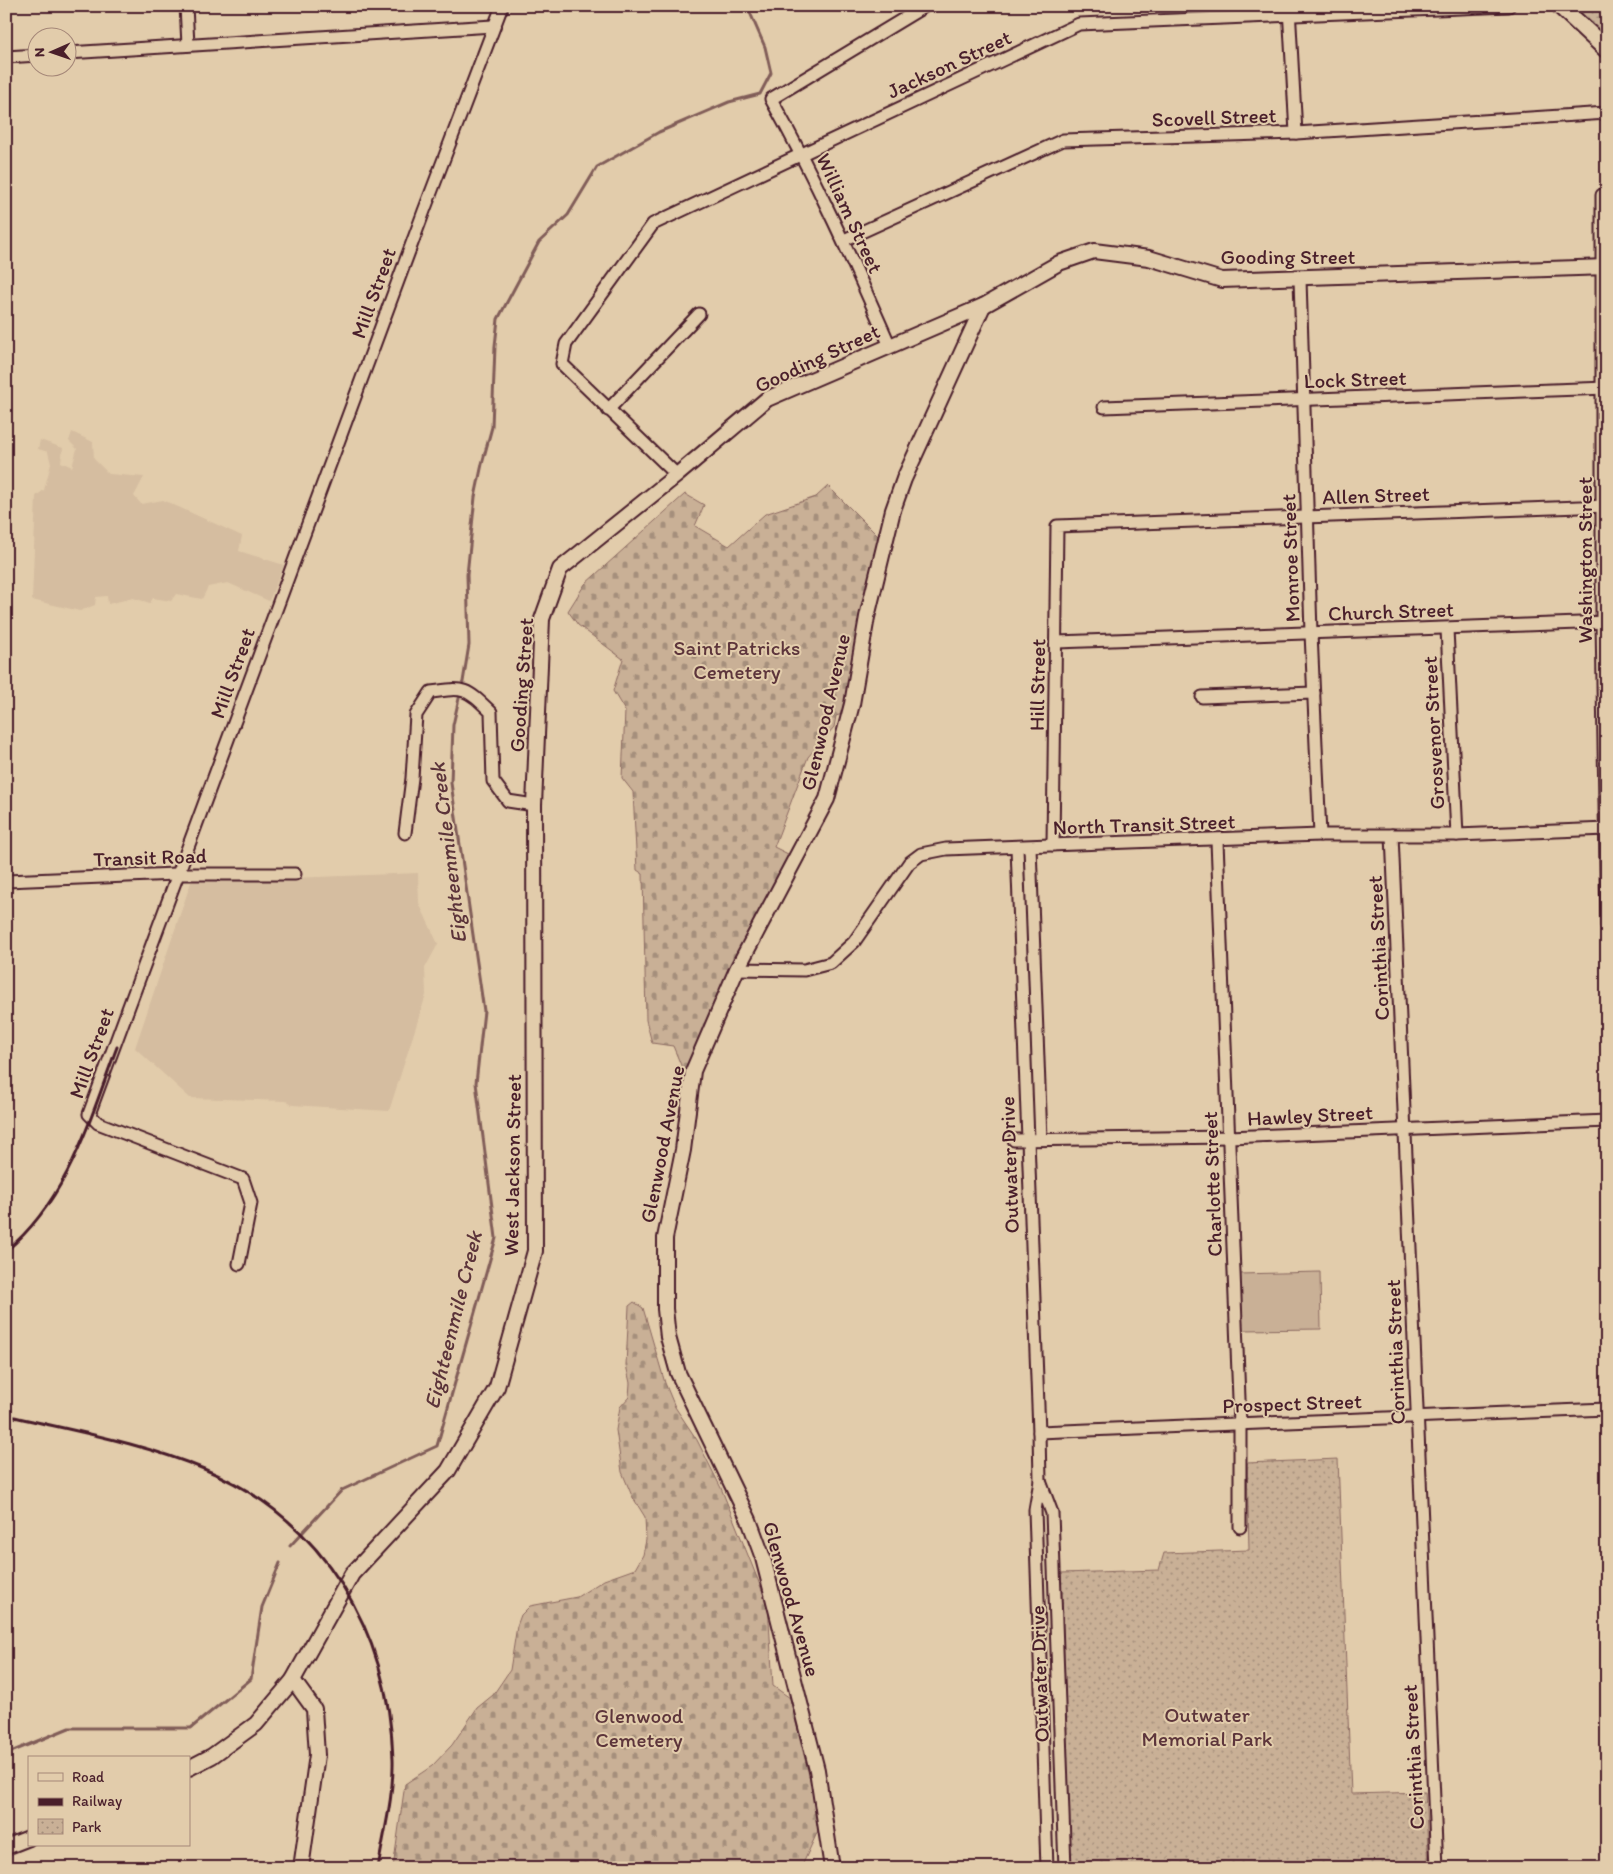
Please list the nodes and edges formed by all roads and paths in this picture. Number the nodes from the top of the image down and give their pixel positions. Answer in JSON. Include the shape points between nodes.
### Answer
{"nodes":[{"id":1,"x":186,"y":6,"type":"edge"},
{"id":2,"x":502,"y":6,"type":"edge"},
{"id":3,"x":925,"y":6,"type":"edge"},
{"id":4,"x":1509,"y":6,"type":"edge"},
{"id":5,"x":1560,"y":6,"type":"edge"},
{"id":6,"x":1290,"y":10,"type":"edge"},
{"id":7,"x":494,"y":26,"type":"junction"},
{"id":8,"x":188,"y":45,"type":"junction"},
{"id":9,"x":1607,"y":50,"type":"edge"},
{"id":10,"x":78,"y":52,"type":"edge"},
{"id":11,"x":28,"y":55,"type":"edge"},
{"id":12,"x":6,"y":56,"type":"edge"},
{"id":13,"x":1607,"y":113,"type":"edge"},
{"id":14,"x":1296,"y":133,"type":"junction"},
{"id":15,"x":801,"y":153,"type":"junction"},
{"id":16,"x":1602,"y":195,"type":"dead end"},
{"id":17,"x":844,"y":240,"type":"junction"},
{"id":18,"x":1604,"y":267,"type":"edge"},
{"id":19,"x":1300,"y":279,"type":"junction"},
{"id":20,"x":983,"y":306,"type":"junction"},
{"id":21,"x":699,"y":314,"type":"dead end"},
{"id":22,"x":890,"y":346,"type":"junction"},
{"id":23,"x":1604,"y":388,"type":"edge"},
{"id":24,"x":1305,"y":400,"type":"junction"},
{"id":25,"x":1104,"y":407,"type":"dead end"},
{"id":26,"x":608,"y":410,"type":"junction"},
{"id":27,"x":677,"y":475,"type":"junction"},
{"id":28,"x":1605,"y":506,"type":"edge"},
{"id":29,"x":1308,"y":516,"type":"junction"},
{"id":30,"x":1057,"y":526,"type":"joint"},
{"id":31,"x":1604,"y":622,"type":"edge"},
{"id":32,"x":1447,"y":629,"type":"junction"},
{"id":33,"x":1311,"y":632,"type":"junction"},
{"id":34,"x":1057,"y":642,"type":"junction"},
{"id":35,"x":1314,"y":693,"type":"junction"},
{"id":36,"x":1202,"y":697,"type":"dead end"},
{"id":37,"x":534,"y":805,"type":"junction"},
{"id":38,"x":1606,"y":829,"type":"edge"},
{"id":39,"x":405,"y":833,"type":"dead end"},
{"id":40,"x":1320,"y":835,"type":"junction"},
{"id":41,"x":1457,"y":835,"type":"junction"},
{"id":42,"x":1392,"y":836,"type":"junction"},
{"id":43,"x":1217,"y":841,"type":"junction"},
{"id":44,"x":1053,"y":846,"type":"junction"},
{"id":45,"x":1030,"y":847,"type":"junction"},
{"id":46,"x":1017,"y":848,"type":"junction"},
{"id":47,"x":176,"y":874,"type":"junction"},
{"id":48,"x":295,"y":874,"type":"dead end"},
{"id":49,"x":6,"y":881,"type":"edge"},
{"id":50,"x":1607,"y":926,"type":"edge"},
{"id":51,"x":737,"y":969,"type":"junction"},
{"id":52,"x":1607,"y":1121,"type":"edge"},
{"id":53,"x":1406,"y":1129,"type":"junction"},
{"id":54,"x":1229,"y":1137,"type":"junction"},
{"id":55,"x":1041,"y":1139,"type":"junction"},
{"id":56,"x":1014,"y":1140,"type":"dead end"},
{"id":57,"x":1027,"y":1140,"type":"junction"},
{"id":58,"x":240,"y":1264,"type":"dead end"},
{"id":59,"x":1607,"y":1409,"type":"edge"},
{"id":60,"x":1416,"y":1417,"type":"junction"},
{"id":61,"x":1240,"y":1424,"type":"junction"},
{"id":62,"x":1039,"y":1432,"type":"junction"},
{"id":63,"x":1040,"y":1481,"type":"junction"},
{"id":64,"x":1240,"y":1527,"type":"dead end"},
{"id":65,"x":293,"y":1680,"type":"junction"},
{"id":66,"x":190,"y":1767,"type":"edge"},
{"id":67,"x":28,"y":1838,"type":"edge"},
{"id":68,"x":6,"y":1847,"type":"edge"},
{"id":69,"x":301,"y":1868,"type":"edge"},
{"id":70,"x":832,"y":1868,"type":"edge"},
{"id":71,"x":1047,"y":1868,"type":"edge"},
{"id":72,"x":1065,"y":1868,"type":"edge"},
{"id":73,"x":1437,"y":1868,"type":"edge"}],
"edges":[{"from":1,"to":8,"type":"street"},
{"from":2,"to":7,"type":"street","name":"Mill Street"},
{"from":3,"to":15,"type":"street","name":"William Street","via":[[771,99]]},
{"from":4,"to":6,"type":"street","name":"Jackson Street"},
{"from":5,"to":9,"type":"main road"},
{"from":6,"to":14,"type":"street"},
{"from":6,"to":15,"type":"street","name":"Jackson Street","via":[[1079,24]]},
{"from":7,"to":8,"type":"street"},
{"from":7,"to":47,"type":"street","name":"Mill Street"},
{"from":8,"to":10,"type":"street"},
{"from":11,"to":12,"type":"street"},
{"from":13,"to":14,"type":"street","name":"Scovell Street"},
{"from":14,"to":17,"type":"street","name":"Scovell Street","via":[[1063,140]]},
{"from":15,"to":17,"type":"street","name":"William Street"},
{"from":15,"to":26,"type":"street","name":"Jackson Street","via":[[653,224],[566,344],[562,364]]},
{"from":16,"to":18,"type":"street","name":"Washington Street"},
{"from":17,"to":22,"type":"street","name":"William Street"},
{"from":18,"to":19,"type":"street","name":"Gooding Street"},
{"from":18,"to":23,"type":"street","name":"Washington Street"},
{"from":19,"to":20,"type":"street","name":"Gooding Street","via":[[1222,280],[1149,258],[1094,251],[1059,262]]},
{"from":19,"to":24,"type":"street","name":"Monroe Street"},
{"from":20,"to":22,"type":"street","name":"Gooding Street"},
{"from":20,"to":51,"type":"street","name":"Glenwood Avenue","via":[[893,510],[867,617],[852,704],[827,799]]},
{"from":21,"to":26,"type":"street"},
{"from":22,"to":27,"type":"street","name":"Gooding Street","via":[[767,399]]},
{"from":23,"to":24,"type":"street","name":"Lock Street"},
{"from":23,"to":28,"type":"street","name":"Washington Street"},
{"from":24,"to":25,"type":"street","name":"Lock Street"},
{"from":24,"to":29,"type":"street","name":"Monroe Street"},
{"from":26,"to":27,"type":"street"},
{"from":27,"to":37,"type":"street","name":"Gooding Street","via":[[560,569],[542,619]]},
{"from":28,"to":29,"type":"street","name":"Allen Street"},
{"from":28,"to":31,"type":"street","name":"Washington Street"},
{"from":29,"to":30,"type":"street","name":"Allen Street"},
{"from":29,"to":33,"type":"street","name":"Monroe Street"},
{"from":30,"to":34,"type":"street","name":"Hill Street"},
{"from":31,"to":32,"type":"street","name":"Church Street"},
{"from":31,"to":38,"type":"street","name":"Washington Street"},
{"from":32,"to":33,"type":"street","name":"Church Street"},
{"from":32,"to":41,"type":"street","name":"Grosvenor Street"},
{"from":33,"to":34,"type":"street","name":"Church Street"},
{"from":33,"to":35,"type":"street","name":"Monroe Street"},
{"from":34,"to":44,"type":"street","name":"Hill Street"},
{"from":35,"to":36,"type":"street"},
{"from":35,"to":40,"type":"street","name":"Monroe Street"},
{"from":37,"to":39,"type":"street","name":"Gooding Street","via":[[508,801],[493,781],[491,712],[471,692],[457,688],[431,692],[416,715]]},
{"from":37,"to":65,"type":"street","name":"West Jackson Street","via":[[535,1251],[497,1387],[448,1471],[352,1574]]},
{"from":38,"to":41,"type":"street","name":"North Transit Street"},
{"from":38,"to":50,"type":"street","name":"Washington Street"},
{"from":40,"to":42,"type":"street","name":"North Transit Street"},
{"from":40,"to":43,"type":"street","name":"North Transit Street"},
{"from":41,"to":42,"type":"street","name":"North Transit Street"},
{"from":42,"to":53,"type":"street","name":"Corinthia Street"},
{"from":43,"to":44,"type":"street","name":"North Transit Street"},
{"from":43,"to":54,"type":"street","name":"Charlotte Street"},
{"from":44,"to":45,"type":"street","name":"North Transit Street"},
{"from":45,"to":46,"type":"street","name":"North Transit Street"},
{"from":45,"to":55,"type":"street","name":"Outwater Drive"},
{"from":46,"to":51,"type":"street","name":"North Transit Street","via":[[946,849],[922,854],[903,871],[854,942],[831,963],[816,969],[794,971]]},
{"from":46,"to":57,"type":"street","name":"Outwater Drive"},
{"from":47,"to":48,"type":"street","name":"Transit Road"},
{"from":47,"to":49,"type":"street","name":"Transit Road"},
{"from":47,"to":58,"type":"street","name":"Mill Street","via":[[89,1114],[98,1123],[243,1179],[251,1203]]},
{"from":51,"to":70,"type":"street","name":"Glenwood Avenue","via":[[694,1071],[689,1150],[665,1238],[665,1309],[668,1337],[678,1372],[764,1558],[817,1770]]},
{"from":52,"to":53,"type":"street","name":"Hawley Street"},
{"from":53,"to":54,"type":"street","name":"Hawley Street"},
{"from":53,"to":60,"type":"street","name":"Corinthia Street"},
{"from":54,"to":55,"type":"street","name":"Hawley Street"},
{"from":54,"to":61,"type":"street","name":"Charlotte Street"},
{"from":55,"to":57,"type":"street","name":"Hawley Street"},
{"from":56,"to":57,"type":"street","name":"Hawley Street"},
{"from":57,"to":62,"type":"street","name":"Outwater Drive"},
{"from":59,"to":60,"type":"street","name":"Prospect Street"},
{"from":60,"to":61,"type":"street","name":"Prospect Street"},
{"from":60,"to":73,"type":"street","name":"Corinthia Street"},
{"from":61,"to":62,"type":"street","name":"Prospect Street"},
{"from":61,"to":64,"type":"street","name":"Charlotte Street"},
{"from":62,"to":63,"type":"street","name":"Outwater Drive"},
{"from":63,"to":71,"type":"street","name":"Outwater Drive","via":[[1035,1510]]},
{"from":63,"to":72,"type":"street","name":"Outwater Drive","via":[[1052,1513]]},
{"from":65,"to":66,"type":"street","name":"West Jackson Street","via":[[256,1724],[212,1756]]},
{"from":65,"to":69,"type":"street","via":[[314,1709],[318,1754]]},
{"from":67,"to":68,"type":"street"}]}
